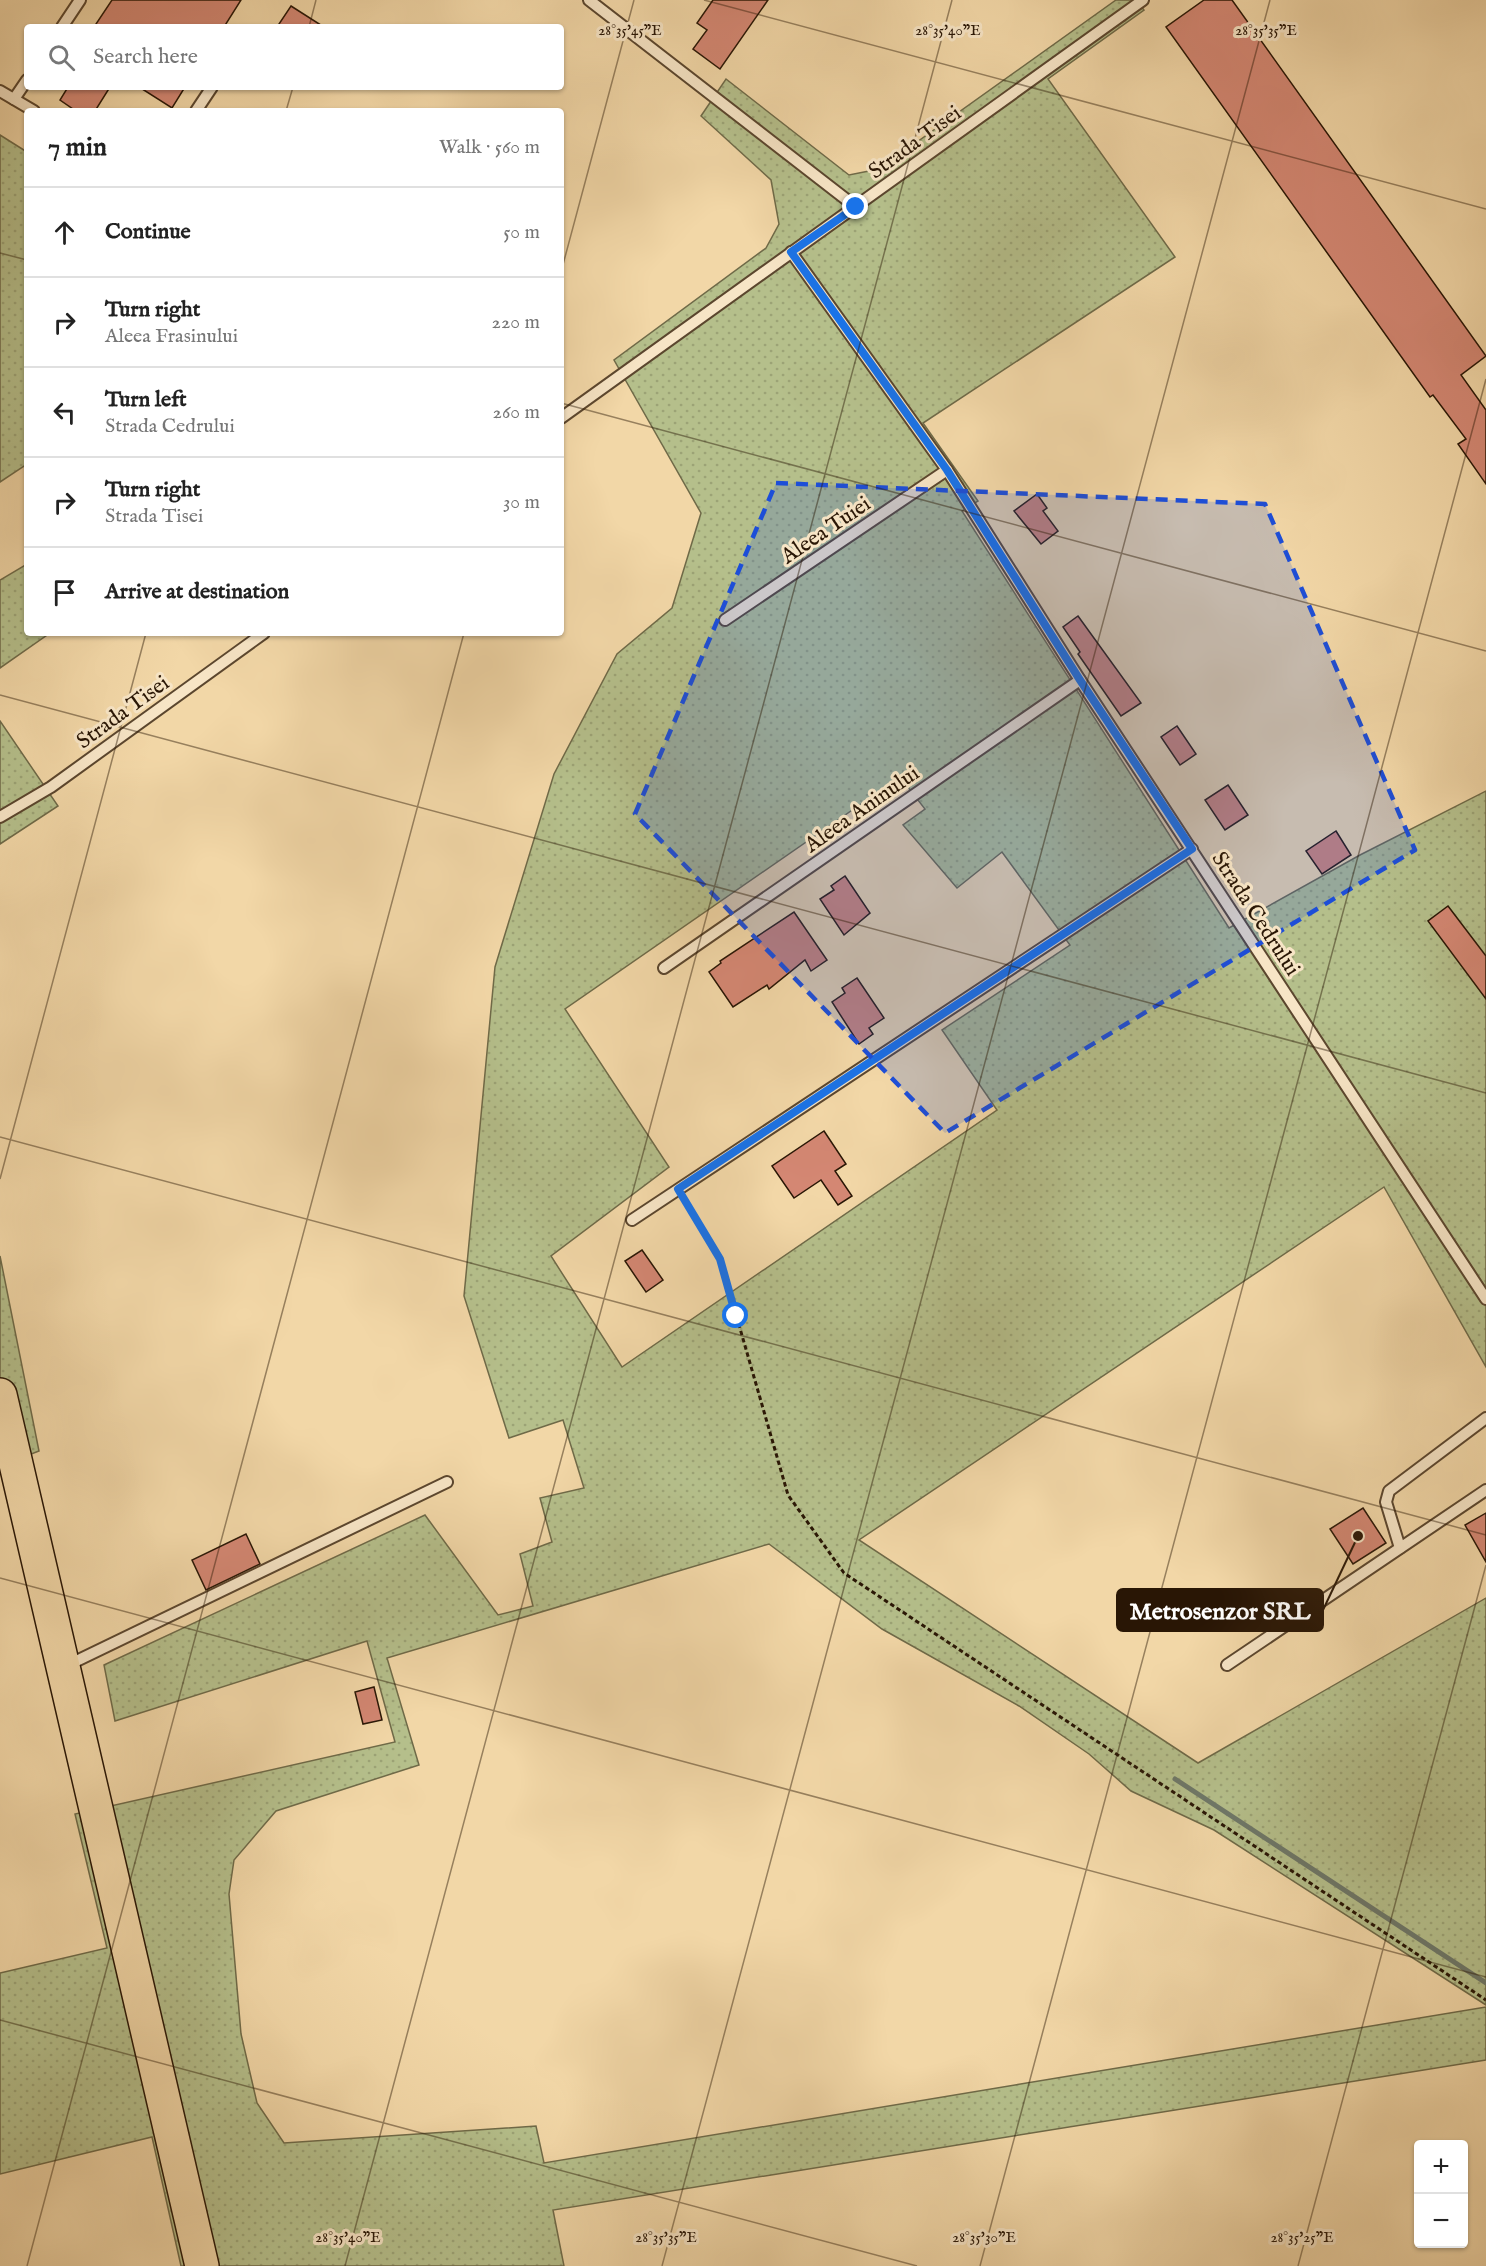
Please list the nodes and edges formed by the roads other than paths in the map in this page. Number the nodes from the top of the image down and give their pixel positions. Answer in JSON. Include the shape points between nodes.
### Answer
{"nodes":[{"id":1,"x":80,"y":0,"type":"edge"},
{"id":2,"x":589,"y":0,"type":"edge"},
{"id":3,"x":1143,"y":0,"type":"edge"},
{"id":4,"x":64,"y":24,"type":"edge"},
{"id":5,"x":24,"y":84,"type":"edge"},
{"id":6,"x":210,"y":90,"type":"edge"},
{"id":7,"x":0,"y":91,"type":"edge"},
{"id":8,"x":14,"y":99,"type":"junction"},
{"id":9,"x":29,"y":108,"type":"edge"},
{"id":10,"x":198,"y":108,"type":"edge"},
{"id":11,"x":856,"y":207,"type":"junction"},
{"id":12,"x":791,"y":252,"type":"junction"},
{"id":13,"x":564,"y":416,"type":"edge"},
{"id":14,"x":947,"y":470,"type":"junction"},
{"id":15,"x":725,"y":620,"type":"dead end"},
{"id":16,"x":260,"y":636,"type":"edge"},
{"id":17,"x":1080,"y":680,"type":"junction"},
{"id":18,"x":0,"y":817,"type":"edge"},
{"id":19,"x":1192,"y":849,"type":"junction"},
{"id":20,"x":664,"y":968,"type":"dead end"},
{"id":21,"x":632,"y":1220,"type":"dead end"},
{"id":22,"x":1486,"y":1299,"type":"edge"},
{"id":23,"x":0,"y":1395,"type":"edge"},
{"id":24,"x":1486,"y":1418,"type":"edge"},
{"id":25,"x":447,"y":1482,"type":"dead end"},
{"id":26,"x":1486,"y":1490,"type":"edge"},
{"id":27,"x":1400,"y":1548,"type":"junction"},
{"id":28,"x":1227,"y":1665,"type":"dead end"},
{"id":29,"x":63,"y":1668,"type":"junction"},
{"id":30,"x":202,"y":2266,"type":"edge"}],
"edges":[{"from":1,"to":4,"type":"lane"},
{"from":2,"to":11,"type":"lane"},
{"from":3,"to":11,"type":"lane","name":"Strada Tisei"},
{"from":5,"to":8,"type":"lane"},
{"from":6,"to":10,"type":"lane"},
{"from":7,"to":8,"type":"lane"},
{"from":8,"to":9,"type":"lane"},
{"from":11,"to":12,"type":"lane","name":"Strada Tisei"},
{"from":12,"to":13,"type":"lane","name":"Strada Tisei"},
{"from":12,"to":14,"type":"lane","name":"Strada Cedrului"},
{"from":14,"to":15,"type":"lane","name":"Aleea Tuiei"},
{"from":14,"to":17,"type":"lane","name":"Strada Cedrului"},
{"from":16,"to":18,"type":"lane","name":"Strada Tisei","via":[[51,787]]},
{"from":17,"to":19,"type":"lane","name":"Strada Cedrului"},
{"from":17,"to":20,"type":"lane","name":"Aleea Aninului"},
{"from":19,"to":21,"type":"lane"},
{"from":19,"to":22,"type":"lane","name":"Strada Cedrului"},
{"from":23,"to":29,"type":"main road"},
{"from":24,"to":27,"type":"lane","via":[[1389,1491],[1386,1502]]},
{"from":25,"to":29,"type":"lane"},
{"from":26,"to":27,"type":"lane"},
{"from":27,"to":28,"type":"lane"},
{"from":29,"to":30,"type":"main road"}]}
